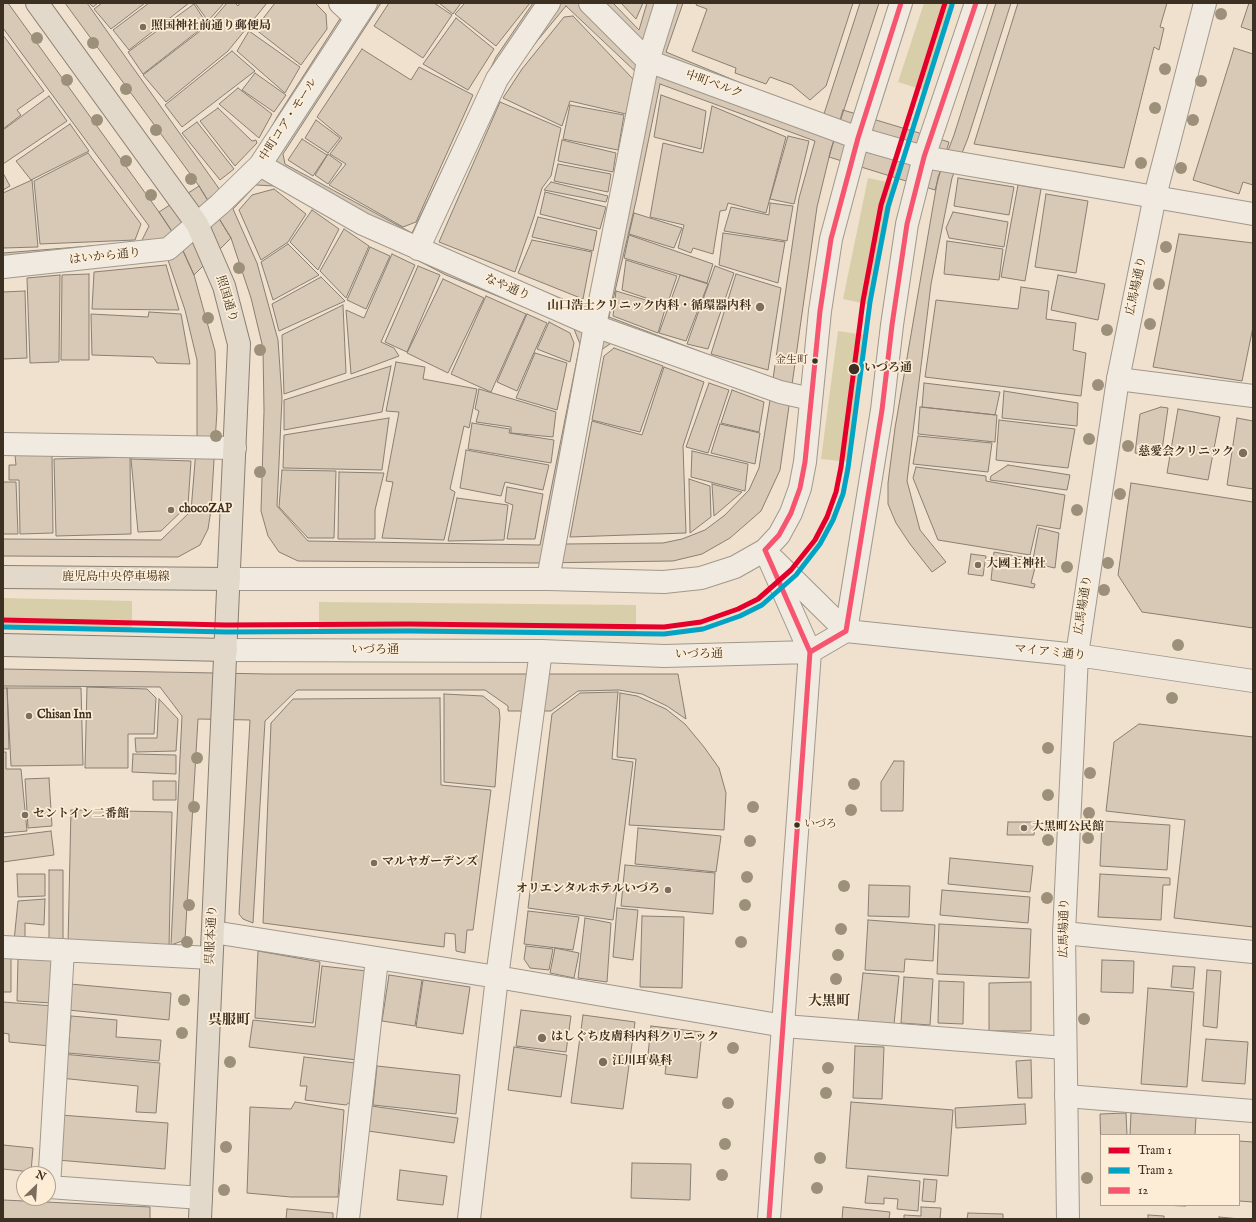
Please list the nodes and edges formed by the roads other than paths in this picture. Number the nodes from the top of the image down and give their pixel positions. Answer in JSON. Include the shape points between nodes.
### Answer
{"nodes":[{"id":1,"x":37,"y":3,"type":"edge"},
{"id":2,"x":340,"y":3,"type":"edge"},
{"id":3,"x":549,"y":3,"type":"edge"},
{"id":4,"x":590,"y":3,"type":"edge"},
{"id":5,"x":666,"y":3,"type":"edge"},
{"id":6,"x":901,"y":3,"type":"edge"},
{"id":7,"x":976,"y":3,"type":"edge"},
{"id":8,"x":1205,"y":3,"type":"edge"},
{"id":9,"x":361,"y":11,"type":"edge"},
{"id":10,"x":648,"y":61,"type":"junction"},
{"id":11,"x":858,"y":138,"type":"junction"},
{"id":12,"x":924,"y":157,"type":"junction"},
{"id":13,"x":260,"y":165,"type":"junction"},
{"id":14,"x":1156,"y":196,"type":"junction"},
{"id":15,"x":1253,"y":214,"type":"edge"},
{"id":16,"x":197,"y":224,"type":"junction"},
{"id":17,"x":418,"y":249,"type":"junction"},
{"id":18,"x":3,"y":267,"type":"edge"},
{"id":19,"x":595,"y":326,"type":"junction"},
{"id":20,"x":1118,"y":380,"type":"junction"},
{"id":21,"x":1253,"y":396,"type":"edge"},
{"id":22,"x":811,"y":399,"type":"junction"},
{"id":23,"x":3,"y":444,"type":"edge"},
{"id":24,"x":235,"y":448,"type":"junction"},
{"id":25,"x":764,"y":550,"type":"junction"},
{"id":26,"x":3,"y":577,"type":"edge"},
{"id":27,"x":230,"y":579,"type":"junction"},
{"id":28,"x":548,"y":579,"type":"junction"},
{"id":29,"x":846,"y":631,"type":"junction"},
{"id":30,"x":3,"y":645,"type":"edge"},
{"id":31,"x":226,"y":650,"type":"junction"},
{"id":32,"x":541,"y":652,"type":"junction"},
{"id":33,"x":810,"y":652,"type":"junction"},
{"id":34,"x":1077,"y":655,"type":"junction"},
{"id":35,"x":1253,"y":681,"type":"edge"},
{"id":36,"x":213,"y":932,"type":"junction"},
{"id":37,"x":1064,"y":933,"type":"junction"},
{"id":38,"x":3,"y":947,"type":"edge"},
{"id":39,"x":63,"y":950,"type":"junction"},
{"id":40,"x":1253,"y":952,"type":"edge"},
{"id":41,"x":211,"y":958,"type":"junction"},
{"id":42,"x":377,"y":959,"type":"junction"},
{"id":43,"x":497,"y":977,"type":"junction"},
{"id":44,"x":784,"y":1026,"type":"junction"},
{"id":45,"x":1064,"y":1048,"type":"junction"},
{"id":46,"x":1066,"y":1096,"type":"junction"},
{"id":47,"x":1253,"y":1111,"type":"edge"},
{"id":48,"x":201,"y":1198,"type":"junction"},
{"id":49,"x":200,"y":1219,"type":"edge"},
{"id":50,"x":348,"y":1219,"type":"edge"},
{"id":51,"x":469,"y":1219,"type":"edge"},
{"id":52,"x":770,"y":1219,"type":"edge"},
{"id":53,"x":1068,"y":1219,"type":"edge"}],
"edges":[{"from":1,"to":16,"type":"main road","name":"照国通り"},
{"from":2,"to":9,"type":"street"},
{"from":3,"to":17,"type":"street","via":[[497,79]]},
{"from":4,"to":10,"type":"street","name":"中町ベルク"},
{"from":5,"to":10,"type":"street"},
{"from":6,"to":11,"type":"street"},
{"from":7,"to":12,"type":"street"},
{"from":8,"to":14,"type":"street","name":"広馬場通り"},
{"from":9,"to":13,"type":"street","name":"中町コア・モール"},
{"from":10,"to":11,"type":"street","name":"中町ベルク"},
{"from":10,"to":19,"type":"street"},
{"from":11,"to":12,"type":"street","name":"中町ベルク"},
{"from":11,"to":22,"type":"street","via":[[831,239]]},
{"from":12,"to":14,"type":"street","name":"中町ベルク"},
{"from":12,"to":29,"type":"street","via":[[907,224],[882,410]]},
{"from":13,"to":16,"type":"street","name":"中町コア・モール"},
{"from":13,"to":17,"type":"street","name":"なや通り","via":[[363,224]]},
{"from":14,"to":15,"type":"street","name":"中町ベルク"},
{"from":14,"to":20,"type":"street","name":"広馬場通り"},
{"from":16,"to":18,"type":"street","name":"はいから通り","via":[[168,249]]},
{"from":16,"to":24,"type":"main road","name":"照国通り","via":[[224,286],[240,344]]},
{"from":17,"to":19,"type":"street","name":"なや通り"},
{"from":19,"to":22,"type":"street","name":"なや通り","via":[[780,392]]},
{"from":19,"to":28,"type":"street"},
{"from":20,"to":21,"type":"street"},
{"from":20,"to":34,"type":"street","name":"広馬場通り"},
{"from":22,"to":25,"type":"street","via":[[800,488],[779,535]]},
{"from":23,"to":24,"type":"street"},
{"from":24,"to":27,"type":"main road","name":"照国通り"},
{"from":25,"to":28,"type":"street","via":[[735,567],[701,578],[664,582]]},
{"from":25,"to":29,"type":"street"},
{"from":25,"to":33,"type":"street"},
{"from":26,"to":27,"type":"main road","name":"鹿児島中央停車場線"},
{"from":27,"to":28,"type":"street"},
{"from":27,"to":31,"type":"main road","name":"照国通り"},
{"from":29,"to":33,"type":"street","name":"いづろ通"},
{"from":29,"to":34,"type":"street","name":"マイアミ通り"},
{"from":30,"to":31,"type":"main road"},
{"from":31,"to":32,"type":"street","name":"いづろ通"},
{"from":31,"to":36,"type":"main road","name":"呉服本通り"},
{"from":32,"to":33,"type":"street","name":"いづろ通","via":[[664,656]]},
{"from":32,"to":43,"type":"street"},
{"from":33,"to":44,"type":"street"},
{"from":34,"to":35,"type":"street","name":"マイアミ通り"},
{"from":34,"to":37,"type":"street","name":"広馬場通り"},
{"from":36,"to":41,"type":"main road","name":"呉服本通り"},
{"from":36,"to":42,"type":"street"},
{"from":37,"to":40,"type":"street"},
{"from":37,"to":45,"type":"street","name":"広馬場通り"},
{"from":38,"to":39,"type":"street"},
{"from":39,"to":41,"type":"street"},
{"from":39,"to":48,"type":"street","via":[[49,1187]]},
{"from":41,"to":48,"type":"main road","name":"呉服本通り"},
{"from":42,"to":43,"type":"street"},
{"from":42,"to":50,"type":"street"},
{"from":43,"to":44,"type":"street"},
{"from":43,"to":51,"type":"street"},
{"from":44,"to":45,"type":"street"},
{"from":44,"to":52,"type":"street"},
{"from":45,"to":46,"type":"street","name":"広馬場通り"},
{"from":46,"to":47,"type":"street"},
{"from":46,"to":53,"type":"street","name":"広馬場通り"},
{"from":48,"to":49,"type":"main road","name":"呉服本通り"}]}
